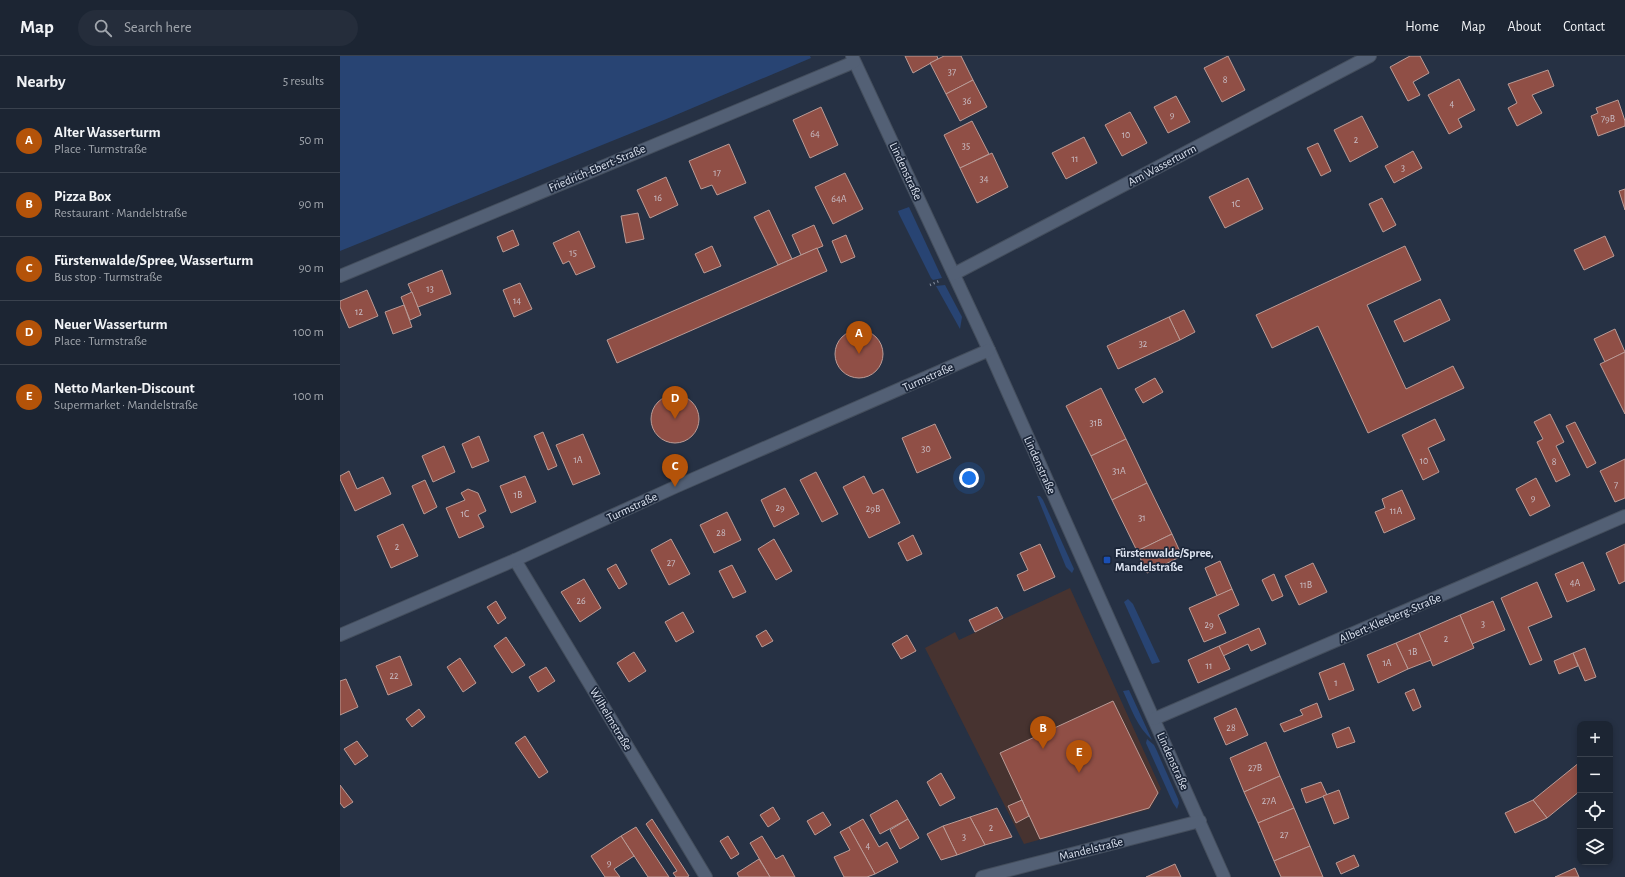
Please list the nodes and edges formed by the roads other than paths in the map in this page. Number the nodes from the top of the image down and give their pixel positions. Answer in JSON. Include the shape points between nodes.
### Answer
{"nodes":[{"id":1,"x":1370,"y":56,"type":"edge"},
{"id":2,"x":853,"y":59,"type":"edge"},
{"id":3,"x":954,"y":274,"type":"junction"},
{"id":4,"x":340,"y":276,"type":"edge"},
{"id":5,"x":989,"y":350,"type":"junction"},
{"id":6,"x":1625,"y":516,"type":"edge"},
{"id":7,"x":515,"y":560,"type":"junction"},
{"id":8,"x":340,"y":635,"type":"edge"},
{"id":9,"x":1154,"y":719,"type":"junction"},
{"id":10,"x":1200,"y":821,"type":"junction"},
{"id":11,"x":706,"y":877,"type":"edge"},
{"id":12,"x":982,"y":877,"type":"edge"},
{"id":13,"x":1224,"y":877,"type":"edge"}],
"edges":[{"from":1,"to":3,"type":"street","name":"Am Wasserturm"},
{"from":2,"to":3,"type":"street","name":"Lindenstraße"},
{"from":2,"to":4,"type":"street","name":"Friedrich-Ebert-Straße"},
{"from":3,"to":5,"type":"street","name":"Lindenstraße"},
{"from":5,"to":7,"type":"street","name":"Turmstraße"},
{"from":5,"to":9,"type":"street","name":"Lindenstraße"},
{"from":6,"to":9,"type":"street","name":"Albert-Kleeberg-Straße"},
{"from":7,"to":8,"type":"street","name":"Turmstraße"},
{"from":7,"to":11,"type":"street","name":"Wilhelmstraße"},
{"from":9,"to":10,"type":"street","name":"Lindenstraße"},
{"from":10,"to":12,"type":"street","name":"Mandelstraße"},
{"from":10,"to":13,"type":"street","name":"Lindenstraße"}]}
